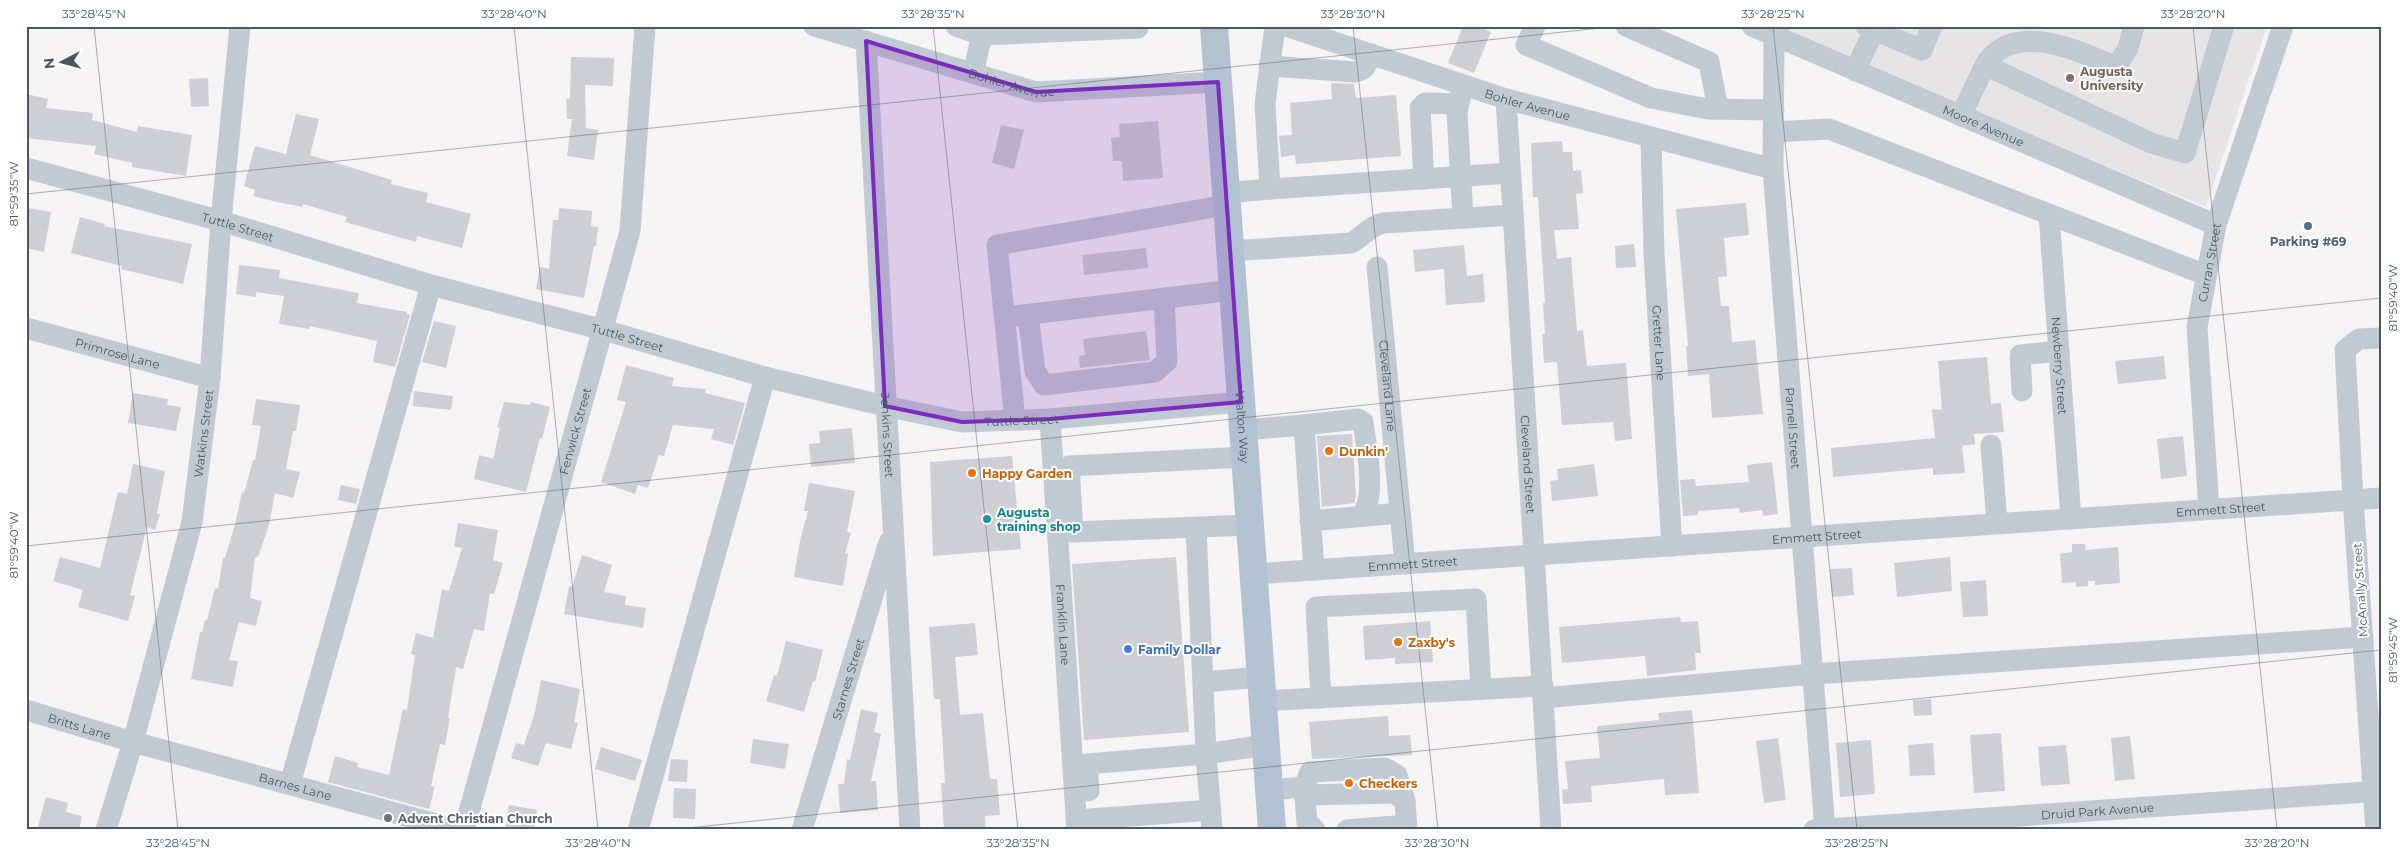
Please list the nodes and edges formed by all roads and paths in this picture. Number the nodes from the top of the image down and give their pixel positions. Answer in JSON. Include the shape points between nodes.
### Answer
{"nodes":[{"id":1,"x":240,"y":26,"type":"edge"},
{"id":2,"x":645,"y":26,"type":"edge"},
{"id":3,"x":814,"y":26,"type":"edge"},
{"id":4,"x":956,"y":26,"type":"edge"},
{"id":5,"x":1138,"y":26,"type":"edge"},
{"id":6,"x":1214,"y":26,"type":"edge"},
{"id":7,"x":1535,"y":26,"type":"edge"},
{"id":8,"x":1626,"y":26,"type":"edge"},
{"id":9,"x":1752,"y":26,"type":"edge"},
{"id":10,"x":1932,"y":26,"type":"edge"},
{"id":11,"x":2134,"y":26,"type":"edge"},
{"id":12,"x":2224,"y":26,"type":"edge"},
{"id":13,"x":2283,"y":26,"type":"edge"},
{"id":14,"x":1287,"y":27,"type":"edge"},
{"id":15,"x":1870,"y":28,"type":"edge"},
{"id":16,"x":1776,"y":31,"type":"edge"},
{"id":17,"x":982,"y":35,"type":"junction"},
{"id":18,"x":866,"y":40,"type":"junction"},
{"id":19,"x":1371,"y":54,"type":"junction"},
{"id":20,"x":1985,"y":65,"type":"junction"},
{"id":21,"x":1269,"y":66,"type":"junction"},
{"id":22,"x":1855,"y":71,"type":"junction"},
{"id":23,"x":973,"y":73,"type":"junction"},
{"id":24,"x":1218,"y":82,"type":"junction"},
{"id":25,"x":1461,"y":95,"type":"junction"},
{"id":26,"x":1506,"y":99,"type":"junction"},
{"id":27,"x":1718,"y":109,"type":"junction"},
{"id":28,"x":1774,"y":110,"type":"junction"},
{"id":29,"x":1961,"y":116,"type":"junction"},
{"id":30,"x":1774,"y":132,"type":"junction"},
{"id":31,"x":1651,"y":139,"type":"junction"},
{"id":32,"x":26,"y":168,"type":"edge"},
{"id":33,"x":1773,"y":169,"type":"junction"},
{"id":34,"x":1511,"y":173,"type":"junction"},
{"id":35,"x":1460,"y":176,"type":"junction"},
{"id":36,"x":1424,"y":179,"type":"junction"},
{"id":37,"x":1270,"y":189,"type":"junction"},
{"id":38,"x":1226,"y":199,"type":"junction"},
{"id":39,"x":2049,"y":214,"type":"junction"},
{"id":40,"x":1513,"y":215,"type":"junction"},
{"id":41,"x":1463,"y":218,"type":"junction"},
{"id":42,"x":221,"y":221,"type":"junction"},
{"id":43,"x":2216,"y":225,"type":"junction"},
{"id":44,"x":1230,"y":251,"type":"junction"},
{"id":45,"x":1377,"y":267,"type":"dead end"},
{"id":46,"x":2206,"y":275,"type":"junction"},
{"id":47,"x":431,"y":285,"type":"junction"},
{"id":48,"x":1233,"y":290,"type":"junction"},
{"id":49,"x":1164,"y":298,"type":"junction"},
{"id":50,"x":1028,"y":315,"type":"junction"},
{"id":51,"x":1004,"y":318,"type":"junction"},
{"id":52,"x":26,"y":328,"type":"edge"},
{"id":53,"x":604,"y":330,"type":"junction"},
{"id":54,"x":2381,"y":338,"type":"edge"},
{"id":55,"x":2059,"y":350,"type":"junction"},
{"id":56,"x":765,"y":377,"type":"junction"},
{"id":57,"x":210,"y":378,"type":"junction"},
{"id":58,"x":2022,"y":391,"type":"dead end"},
{"id":59,"x":1241,"y":402,"type":"junction"},
{"id":60,"x":885,"y":406,"type":"junction"},
{"id":61,"x":1050,"y":419,"type":"junction"},
{"id":62,"x":1015,"y":420,"type":"junction"},
{"id":63,"x":1304,"y":425,"type":"junction"},
{"id":64,"x":1243,"y":430,"type":"junction"},
{"id":65,"x":1991,"y":445,"type":"dead end"},
{"id":66,"x":1245,"y":457,"type":"junction"},
{"id":67,"x":2381,"y":498,"type":"edge"},
{"id":68,"x":2353,"y":499,"type":"junction"},
{"id":69,"x":2209,"y":509,"type":"junction"},
{"id":70,"x":1400,"y":513,"type":"junction"},
{"id":71,"x":1360,"y":516,"type":"junction"},
{"id":72,"x":2071,"y":519,"type":"junction"},
{"id":73,"x":1310,"y":521,"type":"junction"},
{"id":74,"x":1997,"y":523,"type":"junction"},
{"id":75,"x":1250,"y":525,"type":"junction"},
{"id":76,"x":893,"y":528,"type":"junction"},
{"id":77,"x":1196,"y":528,"type":"junction"},
{"id":78,"x":1803,"y":537,"type":"junction"},
{"id":79,"x":1672,"y":546,"type":"junction"},
{"id":80,"x":1534,"y":555,"type":"junction"},
{"id":81,"x":1405,"y":564,"type":"junction"},
{"id":82,"x":1314,"y":570,"type":"junction"},
{"id":83,"x":1253,"y":574,"type":"junction"},
{"id":84,"x":2363,"y":637,"type":"junction"},
{"id":85,"x":1814,"y":674,"type":"junction"},
{"id":86,"x":1204,"y":682,"type":"junction"},
{"id":87,"x":1262,"y":689,"type":"junction"},
{"id":88,"x":1481,"y":689,"type":"junction"},
{"id":89,"x":1543,"y":692,"type":"junction"},
{"id":90,"x":1321,"y":698,"type":"junction"},
{"id":91,"x":26,"y":710,"type":"edge"},
{"id":92,"x":133,"y":742,"type":"junction"},
{"id":93,"x":1265,"y":745,"type":"junction"},
{"id":94,"x":1206,"y":754,"type":"junction"},
{"id":95,"x":290,"y":784,"type":"junction"},
{"id":96,"x":1269,"y":790,"type":"junction"},
{"id":97,"x":1305,"y":791,"type":"junction"},
{"id":98,"x":2377,"y":791,"type":"edge"},
{"id":99,"x":1212,"y":820,"type":"edge"},
{"id":100,"x":1081,"y":823,"type":"edge"},
{"id":101,"x":1924,"y":826,"type":"edge"},
{"id":102,"x":1407,"y":827,"type":"edge"},
{"id":103,"x":1894,"y":827,"type":"edge"},
{"id":104,"x":1266,"y":829,"type":"edge"},
{"id":105,"x":1820,"y":829,"type":"edge"},
{"id":106,"x":106,"y":830,"type":"edge"},
{"id":107,"x":458,"y":830,"type":"edge"},
{"id":108,"x":464,"y":830,"type":"edge"},
{"id":109,"x":638,"y":830,"type":"edge"},
{"id":110,"x":802,"y":830,"type":"edge"},
{"id":111,"x":910,"y":830,"type":"edge"},
{"id":112,"x":1315,"y":830,"type":"edge"},
{"id":113,"x":1347,"y":830,"type":"edge"},
{"id":114,"x":1552,"y":830,"type":"edge"},
{"id":115,"x":2376,"y":830,"type":"edge"}],
"edges":[{"from":1,"to":42,"type":"street","name":"Watkins Street"},
{"from":2,"to":53,"type":"street","name":"Fenwick Street","via":[[630,231]]},
{"from":3,"to":18,"type":"street","name":"Bohler Avenue"},
{"from":4,"to":17,"type":"street"},
{"from":5,"to":17,"type":"street"},
{"from":6,"to":24,"type":"main road","name":"Walton Way"},
{"from":7,"to":27,"type":"street","via":[[1526,45],[1651,98]]},
{"from":8,"to":27,"type":"street","via":[[1709,62]]},
{"from":9,"to":16,"type":"street","name":"Moore Avenue"},
{"from":10,"to":15,"type":"street","via":[[1922,50]]},
{"from":11,"to":20,"type":"street","via":[[2128,48],[2120,61],[2111,65],[2070,47],[2043,41],[2010,45],[1991,55]]},
{"from":12,"to":20,"type":"street","via":[[2185,153],[2151,143]]},
{"from":13,"to":43,"type":"street","name":"Curran Street"},
{"from":14,"to":19,"type":"street","name":"Bohler Avenue"},
{"from":14,"to":21,"type":"street"},
{"from":15,"to":22,"type":"street"},
{"from":16,"to":22,"type":"street","name":"Moore Avenue"},
{"from":16,"to":28,"type":"street","name":"Parnell Street"},
{"from":17,"to":23,"type":"street"},
{"from":18,"to":23,"type":"street","name":"Bohler Avenue"},
{"from":18,"to":60,"type":"street","name":"Jenkins Street"},
{"from":19,"to":21,"type":"street","via":[[1367,66],[1355,72]]},
{"from":19,"to":25,"type":"street","name":"Bohler Avenue"},
{"from":20,"to":29,"type":"street"},
{"from":21,"to":37,"type":"street","via":[[1265,104]]},
{"from":22,"to":29,"type":"street","name":"Moore Avenue"},
{"from":23,"to":24,"type":"street","name":"Bohler Avenue","via":[[1036,92]]},
{"from":24,"to":38,"type":"main road","name":"Walton Way"},
{"from":25,"to":26,"type":"street","name":"Bohler Avenue"},
{"from":25,"to":35,"type":"street","via":[[1457,112]]},
{"from":25,"to":36,"type":"street","via":[[1425,103],[1420,108]]},
{"from":26,"to":31,"type":"street","name":"Bohler Avenue"},
{"from":26,"to":34,"type":"street","name":"Cleveland Street"},
{"from":27,"to":28,"type":"street"},
{"from":28,"to":30,"type":"street","name":"Parnell Street"},
{"from":29,"to":43,"type":"street","name":"Moore Avenue"},
{"from":30,"to":33,"type":"street","name":"Parnell Street"},
{"from":30,"to":39,"type":"street","via":[[1829,129]]},
{"from":31,"to":33,"type":"street","name":"Bohler Avenue"},
{"from":31,"to":79,"type":"street","name":"Gretter Lane"},
{"from":32,"to":42,"type":"street","name":"Tuttle Street"},
{"from":33,"to":78,"type":"street","name":"Parnell Street"},
{"from":34,"to":35,"type":"street"},
{"from":34,"to":40,"type":"street","name":"Cleveland Street"},
{"from":35,"to":36,"type":"street"},
{"from":35,"to":41,"type":"street"},
{"from":36,"to":37,"type":"street"},
{"from":37,"to":38,"type":"street"},
{"from":38,"to":44,"type":"main road","name":"Walton Way"},
{"from":38,"to":51,"type":"street","via":[[997,245]]},
{"from":39,"to":46,"type":"street"},
{"from":39,"to":55,"type":"street","name":"Newberry Street"},
{"from":40,"to":41,"type":"street"},
{"from":40,"to":80,"type":"street","name":"Cleveland Street"},
{"from":41,"to":44,"type":"street","via":[[1375,224],[1351,243]]},
{"from":42,"to":47,"type":"street","name":"Tuttle Street"},
{"from":42,"to":57,"type":"street","name":"Watkins Street"},
{"from":43,"to":46,"type":"street","name":"Curran Street"},
{"from":44,"to":48,"type":"main road","name":"Walton Way"},
{"from":45,"to":70,"type":"street","name":"Cleveland Lane"},
{"from":46,"to":69,"type":"street","name":"Curran Street","via":[[2196,327]]},
{"from":47,"to":53,"type":"street","name":"Tuttle Street"},
{"from":47,"to":95,"type":"street"},
{"from":48,"to":49,"type":"street"},
{"from":48,"to":59,"type":"main road","name":"Walton Way"},
{"from":49,"to":50,"type":"street"},
{"from":49,"to":50,"type":"street","via":[[1167,361],[1156,372],[1044,385],[1035,371]]},
{"from":50,"to":51,"type":"street"},
{"from":51,"to":62,"type":"street"},
{"from":52,"to":57,"type":"street","name":"Primrose Lane"},
{"from":53,"to":56,"type":"street","name":"Tuttle Street"},
{"from":53,"to":108,"type":"street","name":"Fenwick Street"},
{"from":54,"to":68,"type":"street","name":"McAnally Street","via":[[2359,340],[2345,350]]},
{"from":55,"to":58,"type":"street","via":[[2020,355]]},
{"from":55,"to":72,"type":"street","name":"Newberry Street"},
{"from":56,"to":60,"type":"street","name":"Tuttle Street"},
{"from":56,"to":109,"type":"street"},
{"from":57,"to":92,"type":"street","name":"Watkins Street","via":[[192,522]]},
{"from":59,"to":61,"type":"street","name":"Tuttle Street"},
{"from":59,"to":64,"type":"main road","name":"Walton Way"},
{"from":60,"to":62,"type":"street","name":"Tuttle Street","via":[[962,422]]},
{"from":60,"to":76,"type":"street","name":"Jenkins Street"},
{"from":61,"to":62,"type":"street","name":"Tuttle Street"},
{"from":61,"to":100,"type":"street","name":"Franklin Lane"},
{"from":63,"to":64,"type":"street"},
{"from":63,"to":71,"type":"street","via":[[1358,419],[1363,422],[1370,496],[1365,512]]},
{"from":63,"to":73,"type":"street"},
{"from":64,"to":66,"type":"main road","name":"Walton Way"},
{"from":65,"to":74,"type":"street"},
{"from":66,"to":75,"type":"main road","name":"Walton Way"},
{"from":66,"to":77,"type":"street","via":[[1069,466],[1074,532]]},
{"from":67,"to":68,"type":"street","name":"Emmett Street"},
{"from":68,"to":69,"type":"street","name":"Emmett Street"},
{"from":68,"to":84,"type":"street","name":"McAnally Street"},
{"from":69,"to":72,"type":"street","name":"Emmett Street"},
{"from":70,"to":71,"type":"street"},
{"from":70,"to":81,"type":"street","name":"Cleveland Lane"},
{"from":71,"to":73,"type":"street"},
{"from":72,"to":74,"type":"street","name":"Emmett Street"},
{"from":73,"to":82,"type":"street"},
{"from":74,"to":78,"type":"street","name":"Emmett Street"},
{"from":75,"to":77,"type":"street"},
{"from":75,"to":83,"type":"main road","name":"Walton Way"},
{"from":76,"to":110,"type":"street","name":"Starnes Street"},
{"from":76,"to":111,"type":"street","name":"Jenkins Street"},
{"from":77,"to":86,"type":"street"},
{"from":78,"to":79,"type":"street","name":"Emmett Street"},
{"from":78,"to":85,"type":"street","name":"Parnell Street"},
{"from":79,"to":80,"type":"street","name":"Emmett Street"},
{"from":80,"to":81,"type":"street","name":"Emmett Street"},
{"from":80,"to":89,"type":"street","name":"Cleveland Street"},
{"from":81,"to":82,"type":"street","name":"Emmett Street"},
{"from":82,"to":83,"type":"street","name":"Emmett Street"},
{"from":83,"to":87,"type":"main road","name":"Walton Way"},
{"from":84,"to":85,"type":"street"},
{"from":84,"to":98,"type":"street","name":"McAnally Street"},
{"from":85,"to":89,"type":"street"},
{"from":85,"to":105,"type":"street","name":"Parnell Street"},
{"from":86,"to":87,"type":"street"},
{"from":86,"to":94,"type":"street"},
{"from":87,"to":90,"type":"street"},
{"from":87,"to":93,"type":"main road","name":"Walton Way"},
{"from":88,"to":89,"type":"street"},
{"from":88,"to":90,"type":"street"},
{"from":88,"to":90,"type":"street","via":[[1476,599],[1316,607]]},
{"from":89,"to":114,"type":"street","name":"Cleveland Street"},
{"from":91,"to":92,"type":"street","name":"Britts Lane"},
{"from":92,"to":95,"type":"street","name":"Barnes Lane"},
{"from":92,"to":106,"type":"street","name":"Watkins Street"},
{"from":93,"to":94,"type":"street"},
{"from":93,"to":96,"type":"main road","name":"Walton Way"},
{"from":94,"to":99,"type":"street"},
{"from":94,"to":100,"type":"street","via":[[1087,764]]},
{"from":95,"to":107,"type":"street","name":"Barnes Lane"},
{"from":96,"to":97,"type":"street"},
{"from":96,"to":104,"type":"main road","name":"Walton Way"},
{"from":97,"to":102,"type":"street","via":[[1310,772],[1385,768],[1397,775],[1405,801]]},
{"from":97,"to":112,"type":"street","via":[[1307,822]]},
{"from":98,"to":101,"type":"street","name":"Druid Park Avenue"},
{"from":98,"to":115,"type":"street","name":"McAnally Street"},
{"from":99,"to":100,"type":"street"},
{"from":101,"to":103,"type":"street","name":"Druid Park Avenue"},
{"from":102,"to":113,"type":"street"},
{"from":103,"to":105,"type":"street","name":"Druid Park Avenue"}]}
